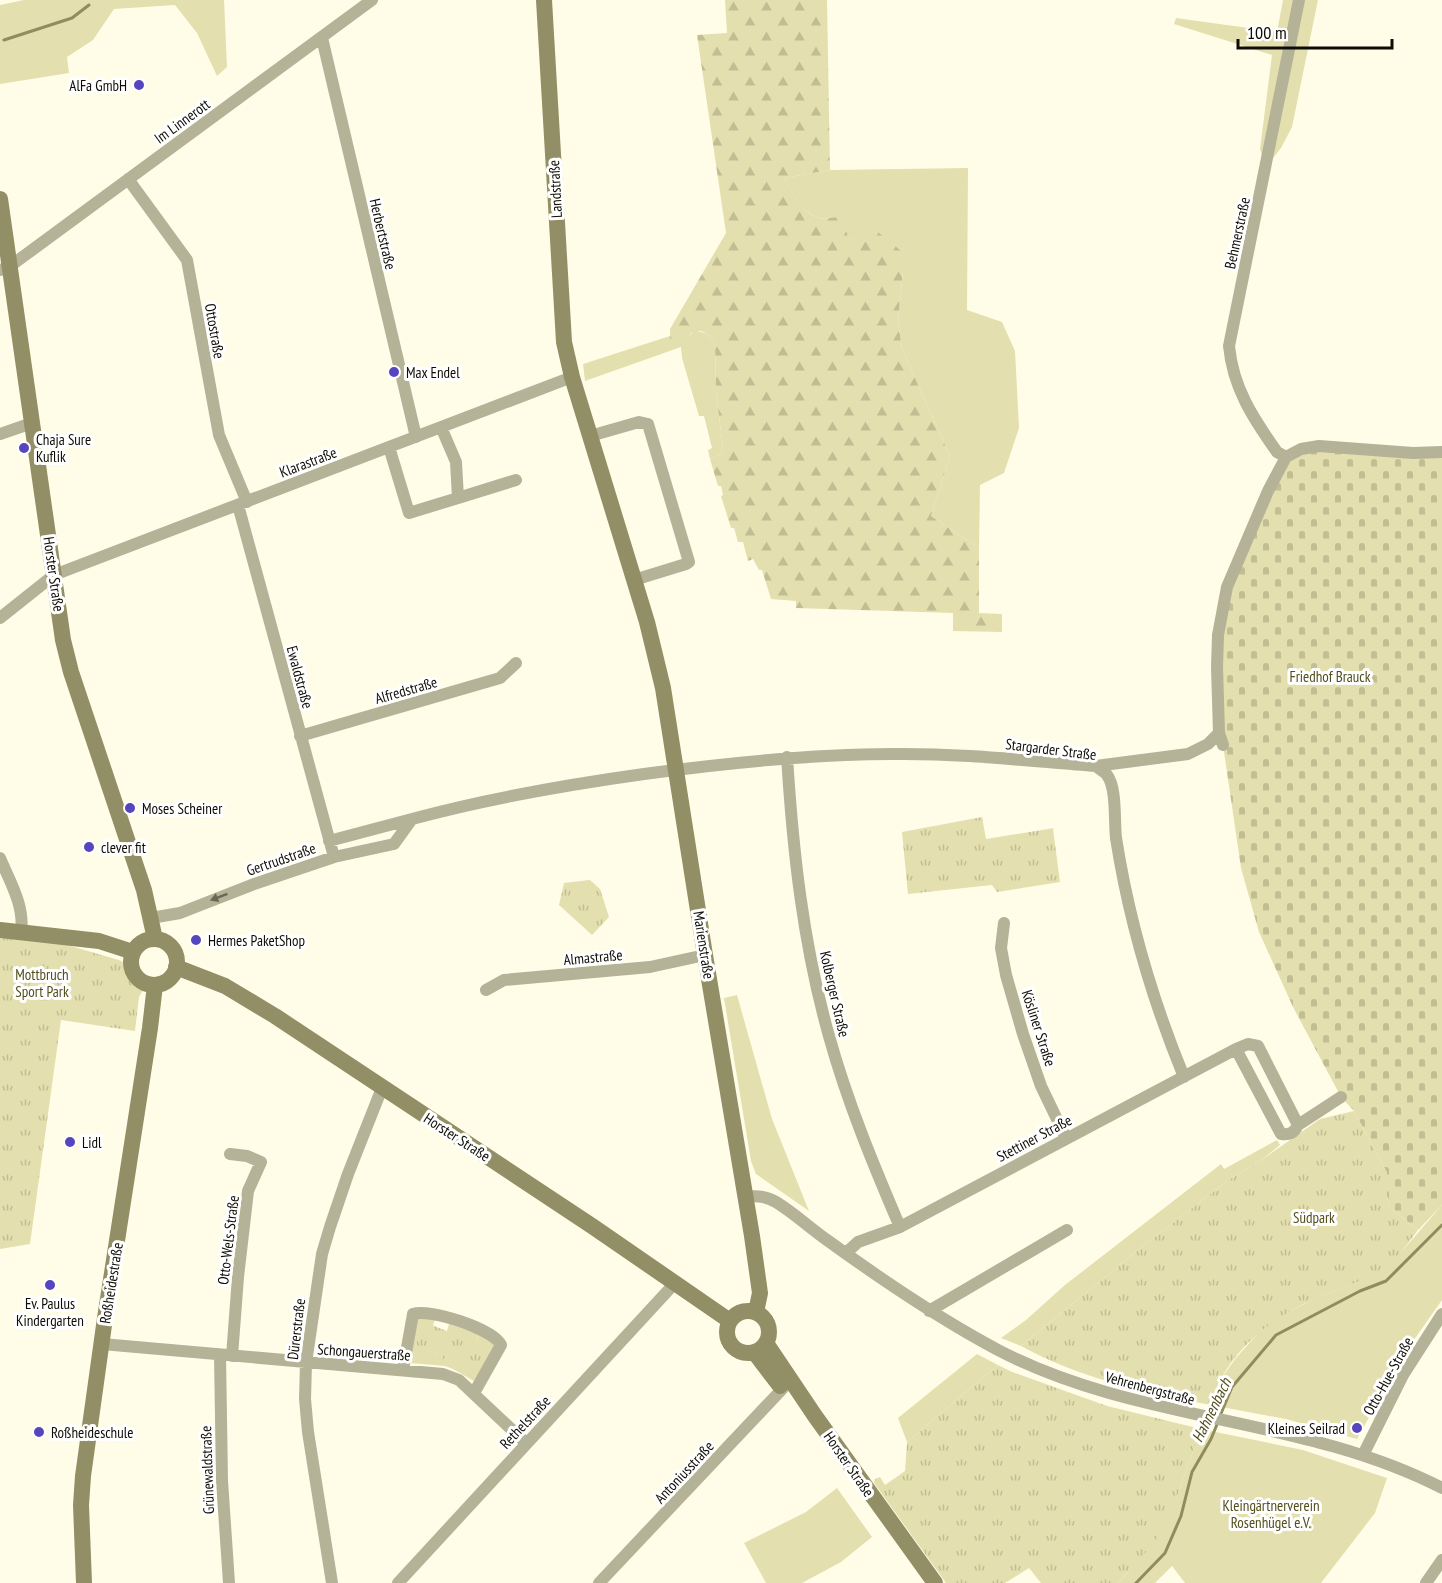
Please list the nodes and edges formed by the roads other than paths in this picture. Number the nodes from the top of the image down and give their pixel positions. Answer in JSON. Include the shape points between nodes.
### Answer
{"nodes":[{"id":1,"x":372,"y":0,"type":"edge"},
{"id":2,"x":544,"y":0,"type":"edge"},
{"id":3,"x":1299,"y":0,"type":"edge"},
{"id":4,"x":322,"y":38,"type":"junction"},
{"id":5,"x":128,"y":179,"type":"junction"},
{"id":6,"x":0,"y":199,"type":"edge"},
{"id":7,"x":5,"y":268,"type":"edge"},
{"id":8,"x":572,"y":377,"type":"junction"},
{"id":9,"x":32,"y":423,"type":"junction"},
{"id":10,"x":441,"y":427,"type":"junction"},
{"id":11,"x":0,"y":434,"type":"edge"},
{"id":12,"x":590,"y":436,"type":"junction"},
{"id":13,"x":416,"y":437,"type":"junction"},
{"id":14,"x":389,"y":447,"type":"junction"},
{"id":15,"x":1442,"y":452,"type":"edge"},
{"id":16,"x":1286,"y":458,"type":"junction"},
{"id":17,"x":516,"y":480,"type":"dead end"},
{"id":18,"x":458,"y":498,"type":"junction"},
{"id":19,"x":242,"y":504,"type":"junction"},
{"id":20,"x":54,"y":575,"type":"junction"},
{"id":21,"x":634,"y":580,"type":"junction"},
{"id":22,"x":0,"y":618,"type":"edge"},
{"id":23,"x":516,"y":663,"type":"dead end"},
{"id":24,"x":300,"y":736,"type":"junction"},
{"id":25,"x":787,"y":758,"type":"junction"},
{"id":26,"x":1096,"y":766,"type":"junction"},
{"id":27,"x":677,"y":770,"type":"junction"},
{"id":28,"x":412,"y":819,"type":"junction"},
{"id":29,"x":329,"y":841,"type":"junction"},
{"id":30,"x":334,"y":857,"type":"junction"},
{"id":31,"x":0,"y":858,"type":"edge"},
{"id":32,"x":151,"y":918,"type":"junction"},
{"id":33,"x":1004,"y":923,"type":"dead end"},
{"id":34,"x":0,"y":930,"type":"edge"},
{"id":35,"x":21,"y":933,"type":"junction"},
{"id":36,"x":155,"y":939,"type":"junction"},
{"id":37,"x":705,"y":955,"type":"junction"},
{"id":38,"x":132,"y":957,"type":"junction"},
{"id":39,"x":176,"y":967,"type":"junction"},
{"id":40,"x":155,"y":985,"type":"junction"},
{"id":41,"x":486,"y":990,"type":"dead end"},
{"id":42,"x":1236,"y":1049,"type":"junction"},
{"id":43,"x":1184,"y":1077,"type":"junction"},
{"id":44,"x":382,"y":1088,"type":"junction"},
{"id":45,"x":1341,"y":1097,"type":"dead end"},
{"id":46,"x":1298,"y":1125,"type":"junction"},
{"id":47,"x":1066,"y":1138,"type":"junction"},
{"id":48,"x":230,"y":1154,"type":"dead end"},
{"id":49,"x":746,"y":1196,"type":"junction"},
{"id":50,"x":900,"y":1227,"type":"junction"},
{"id":51,"x":1067,"y":1230,"type":"dead end"},
{"id":52,"x":846,"y":1253,"type":"junction"},
{"id":53,"x":675,"y":1283,"type":"junction"},
{"id":54,"x":929,"y":1311,"type":"junction"},
{"id":55,"x":756,"y":1312,"type":"junction"},
{"id":56,"x":1442,"y":1314,"type":"edge"},
{"id":57,"x":730,"y":1321,"type":"junction"},
{"id":58,"x":102,"y":1344,"type":"junction"},
{"id":59,"x":760,"y":1347,"type":"junction"},
{"id":60,"x":226,"y":1356,"type":"junction"},
{"id":61,"x":306,"y":1363,"type":"junction"},
{"id":62,"x":404,"y":1370,"type":"junction"},
{"id":63,"x":786,"y":1385,"type":"junction"},
{"id":64,"x":474,"y":1393,"type":"junction"},
{"id":65,"x":526,"y":1443,"type":"junction"},
{"id":66,"x":1363,"y":1455,"type":"junction"},
{"id":67,"x":1442,"y":1488,"type":"edge"},
{"id":68,"x":1442,"y":1560,"type":"edge"},
{"id":69,"x":84,"y":1583,"type":"edge"},
{"id":70,"x":229,"y":1583,"type":"edge"},
{"id":71,"x":332,"y":1583,"type":"edge"},
{"id":72,"x":398,"y":1583,"type":"edge"},
{"id":73,"x":599,"y":1583,"type":"edge"},
{"id":74,"x":923,"y":1583,"type":"edge"},
{"id":75,"x":935,"y":1583,"type":"edge"},
{"id":76,"x":1426,"y":1583,"type":"edge"}],
"edges":[{"from":1,"to":4,"type":"street","name":"Im Linnerott"},
{"from":2,"to":8,"type":"main road","name":"Landstraße","via":[[564,342]]},
{"from":3,"to":16,"type":"street","name":"Behmerstraße","via":[[1229,346],[1238,388],[1272,445]]},
{"from":4,"to":5,"type":"street","name":"Im Linnerott"},
{"from":4,"to":13,"type":"street","name":"Herbertstraße"},
{"from":5,"to":7,"type":"street","name":"Im Linnerott"},
{"from":5,"to":19,"type":"street","name":"Ottostraße","via":[[187,260],[219,435]]},
{"from":6,"to":7,"type":"main road","name":"Horster Straße"},
{"from":7,"to":9,"type":"main road","name":"Horster Straße"},
{"from":8,"to":10,"type":"street","name":"Klarastraße"},
{"from":8,"to":12,"type":"main road","name":"Marienstraße"},
{"from":9,"to":11,"type":"street"},
{"from":9,"to":20,"type":"main road","name":"Horster Straße"},
{"from":10,"to":13,"type":"street","name":"Klarastraße"},
{"from":10,"to":18,"type":"street","via":[[456,462]]},
{"from":12,"to":21,"type":"main road","name":"Marienstraße"},
{"from":12,"to":21,"type":"street","via":[[642,421],[648,424],[689,562]]},
{"from":13,"to":14,"type":"street","name":"Klarastraße"},
{"from":14,"to":18,"type":"street","via":[[408,513]]},
{"from":14,"to":19,"type":"street","name":"Klarastraße"},
{"from":15,"to":16,"type":"street","via":[[1319,446],[1301,449]]},
{"from":16,"to":26,"type":"street","via":[[1227,587],[1218,635],[1221,739],[1188,754]]},
{"from":17,"to":18,"type":"street"},
{"from":19,"to":20,"type":"street","name":"Klarastraße"},
{"from":19,"to":24,"type":"street","name":"Ewaldstraße"},
{"from":20,"to":22,"type":"street","name":"Klarastraße"},
{"from":20,"to":32,"type":"main road","name":"Horster Straße","via":[[71,672]]},
{"from":21,"to":27,"type":"main road","name":"Marienstraße","via":[[661,679]]},
{"from":23,"to":24,"type":"street","name":"Alfredstraße","via":[[500,678]]},
{"from":24,"to":29,"type":"street","name":"Ewaldstraße"},
{"from":25,"to":26,"type":"street","name":"Stargarder Straße","via":[[893,753]]},
{"from":25,"to":27,"type":"street","name":"Stargarder Straße"},
{"from":25,"to":50,"type":"street","name":"Kolberger Straße","via":[[795,863],[815,979],[847,1095]]},
{"from":26,"to":43,"type":"street","name":"Stargarder Straße","via":[[1107,774],[1112,786],[1116,836],[1130,913],[1163,1027]]},
{"from":27,"to":28,"type":"street","name":"Gertrudstraße","via":[[494,798]]},
{"from":27,"to":37,"type":"main road","name":"Marienstraße"},
{"from":28,"to":29,"type":"street","name":"Gertrudstraße"},
{"from":28,"to":30,"type":"street","name":"Gertrudstraße","via":[[394,844]]},
{"from":29,"to":30,"type":"street","name":"Ewaldstraße"},
{"from":30,"to":32,"type":"street","name":"Gertrudstraße","one_way":true,"via":[[180,913]]},
{"from":31,"to":35,"type":"street","via":[[19,904]]},
{"from":32,"to":36,"type":"main road","name":"Horster Straße"},
{"from":33,"to":47,"type":"street","name":"Kösliner Straße","via":[[1001,948],[1023,1034],[1041,1086]]},
{"from":34,"to":35,"type":"main road"},
{"from":35,"to":38,"type":"main road","via":[[99,941]]},
{"from":36,"to":38,"type":"main road","via":[[144,941]]},
{"from":36,"to":39,"type":"main road","via":[[171,947]]},
{"from":37,"to":41,"type":"street","name":"Almastraße","via":[[650,967],[504,980]]},
{"from":37,"to":49,"type":"main road","name":"Marienstraße"},
{"from":38,"to":40,"type":"main road","via":[[133,972],[140,980]]},
{"from":39,"to":40,"type":"main road","via":[[168,980]]},
{"from":39,"to":44,"type":"main road","name":"Horster Straße","via":[[225,986]]},
{"from":40,"to":58,"type":"main road","name":"Roßheidestraße"},
{"from":42,"to":43,"type":"street","name":"Stettiner Straße"},
{"from":42,"to":46,"type":"street","via":[[1248,1044],[1258,1046]]},
{"from":42,"to":46,"type":"street","via":[[1281,1134],[1288,1135]]},
{"from":43,"to":47,"type":"street","name":"Stettiner Straße"},
{"from":44,"to":53,"type":"main road","name":"Horster Straße"},
{"from":44,"to":61,"type":"street","name":"Dürerstraße","via":[[327,1236]]},
{"from":45,"to":46,"type":"street"},
{"from":47,"to":50,"type":"street","name":"Stettiner Straße"},
{"from":48,"to":60,"type":"street","name":"Otto-Wels-Straße","via":[[261,1162],[248,1191]]},
{"from":49,"to":52,"type":"street","name":"Vehrenbergstraße","via":[[762,1196],[776,1202]]},
{"from":49,"to":55,"type":"main road","name":"Marienstraße","via":[[759,1281]]},
{"from":50,"to":52,"type":"street","name":"Stettiner Straße","via":[[858,1242]]},
{"from":51,"to":54,"type":"street"},
{"from":52,"to":54,"type":"street","name":"Vehrenbergstraße"},
{"from":53,"to":57,"type":"main road","name":"Horster Straße"},
{"from":53,"to":65,"type":"street","name":"Rethelstraße"},
{"from":54,"to":66,"type":"street","name":"Vehrenbergstraße","via":[[1000,1350],[1115,1396],[1303,1437]]},
{"from":55,"to":57,"type":"main road","via":[[741,1312]]},
{"from":55,"to":59,"type":"main road","via":[[768,1325],[769,1333]]},
{"from":56,"to":66,"type":"street","name":"Otto-Hue-Straße","via":[[1403,1375]]},
{"from":57,"to":59,"type":"main road","via":[[730,1344],[742,1352]]},
{"from":58,"to":60,"type":"street","name":"Schongauerstraße"},
{"from":58,"to":69,"type":"main road","name":"Roßheidestraße","via":[[81,1505]]},
{"from":59,"to":63,"type":"main road","name":"Horster Straße"},
{"from":60,"to":61,"type":"street","name":"Schongauerstraße"},
{"from":60,"to":70,"type":"street","name":"Grünewaldstraße","via":[[222,1481]]},
{"from":61,"to":62,"type":"street","name":"Schongauerstraße"},
{"from":61,"to":71,"type":"street","name":"Dürerstraße","via":[[308,1432]]},
{"from":62,"to":64,"type":"street","name":"Schongauerstraße","via":[[443,1374],[459,1380]]},
{"from":62,"to":64,"type":"street","via":[[413,1314],[424,1312],[455,1321],[484,1331],[501,1345]]},
{"from":63,"to":73,"type":"street","name":"Antoniusstraße"},
{"from":63,"to":74,"type":"main road","name":"Horster Straße"},
{"from":63,"to":75,"type":"main road","name":"Horster Straße"},
{"from":64,"to":65,"type":"street","name":"Schongauerstraße"},
{"from":65,"to":72,"type":"street","name":"Rethelstraße"},
{"from":66,"to":67,"type":"street","name":"Vehrenbergstraße"},
{"from":68,"to":76,"type":"street"}]}
